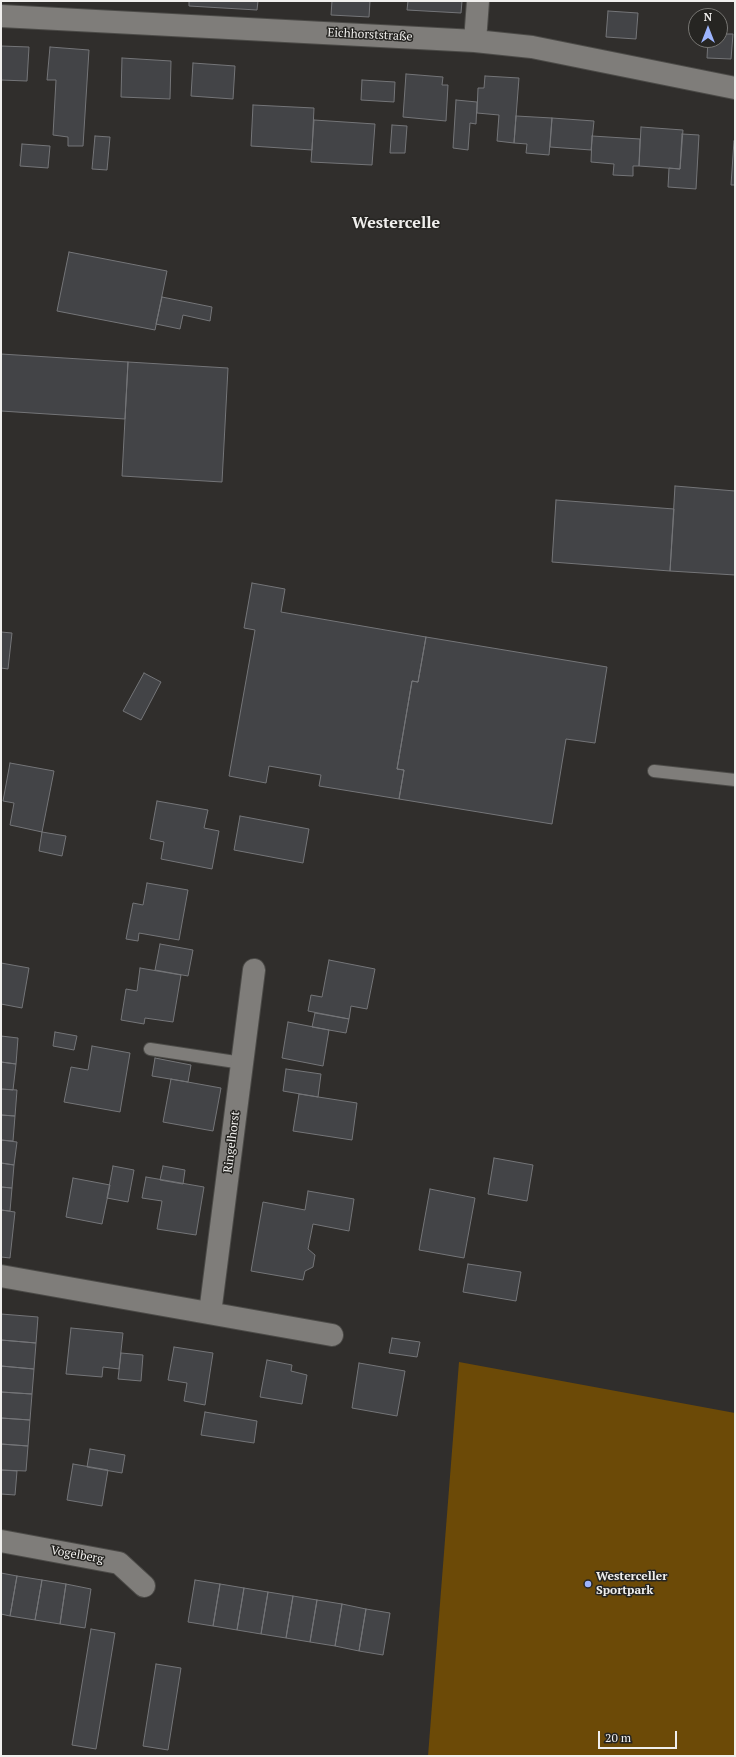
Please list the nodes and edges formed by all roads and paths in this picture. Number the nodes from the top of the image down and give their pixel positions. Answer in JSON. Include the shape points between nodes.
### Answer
{"nodes":[{"id":1,"x":478,"y":1,"type":"edge"},
{"id":2,"x":1,"y":16,"type":"edge"},
{"id":3,"x":475,"y":41,"type":"junction"},
{"id":4,"x":735,"y":88,"type":"edge"},
{"id":5,"x":654,"y":771,"type":"dead end"},
{"id":6,"x":735,"y":780,"type":"edge"},
{"id":7,"x":254,"y":970,"type":"dead end"},
{"id":8,"x":150,"y":1049,"type":"dead end"},
{"id":9,"x":242,"y":1063,"type":"junction"},
{"id":10,"x":1,"y":1276,"type":"edge"},
{"id":11,"x":210,"y":1313,"type":"junction"},
{"id":12,"x":332,"y":1334,"type":"dead end"},
{"id":13,"x":1,"y":1541,"type":"edge"},
{"id":14,"x":144,"y":1586,"type":"dead end"}],
"edges":[{"from":1,"to":3,"type":"street"},
{"from":2,"to":3,"type":"street","name":"Eichhorststraße"},
{"from":3,"to":4,"type":"street","name":"Eichhorststraße","via":[[532,47]]},
{"from":5,"to":6,"type":"lane"},
{"from":7,"to":9,"type":"street","name":"Ringelhorst"},
{"from":8,"to":9,"type":"lane"},
{"from":9,"to":11,"type":"street","name":"Ringelhorst"},
{"from":10,"to":11,"type":"street"},
{"from":11,"to":12,"type":"street"},
{"from":13,"to":14,"type":"street","name":"Vogelberg","via":[[120,1563]]}]}
